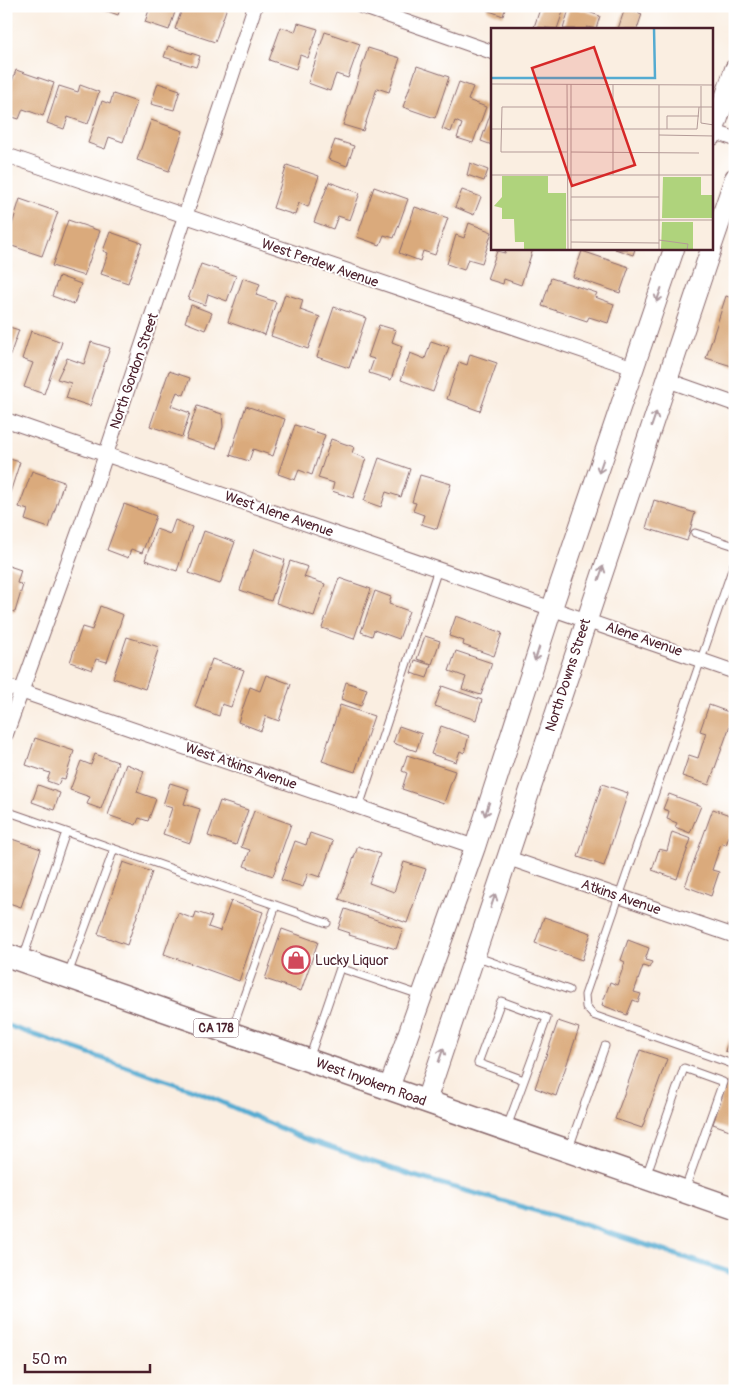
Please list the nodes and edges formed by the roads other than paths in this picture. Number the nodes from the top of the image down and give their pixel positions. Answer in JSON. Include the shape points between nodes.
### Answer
{"nodes":[{"id":1,"x":255,"y":6,"type":"edge"},
{"id":2,"x":361,"y":6,"type":"edge"},
{"id":3,"x":491,"y":52,"type":"edge"},
{"id":4,"x":735,"y":69,"type":"edge"},
{"id":5,"x":714,"y":129,"type":"edge"},
{"id":6,"x":714,"y":132,"type":"edge"},
{"id":7,"x":735,"y":139,"type":"edge"},
{"id":8,"x":6,"y":155,"type":"edge"},
{"id":9,"x":735,"y":178,"type":"edge"},
{"id":10,"x":186,"y":218,"type":"junction"},
{"id":11,"x":714,"y":241,"type":"edge"},
{"id":12,"x":674,"y":250,"type":"edge"},
{"id":13,"x":711,"y":250,"type":"edge"},
{"id":14,"x":634,"y":368,"type":"junction"},
{"id":15,"x":667,"y":380,"type":"junction"},
{"id":16,"x":735,"y":404,"type":"edge"},
{"id":17,"x":6,"y":420,"type":"edge"},
{"id":18,"x":105,"y":455,"type":"junction"},
{"id":19,"x":695,"y":533,"type":"dead end"},
{"id":20,"x":735,"y":546,"type":"edge"},
{"id":21,"x":735,"y":561,"type":"edge"},
{"id":22,"x":438,"y":569,"type":"junction"},
{"id":23,"x":552,"y":608,"type":"junction"},
{"id":24,"x":586,"y":619,"type":"junction"},
{"id":25,"x":701,"y":660,"type":"junction"},
{"id":26,"x":735,"y":672,"type":"edge"},
{"id":27,"x":6,"y":686,"type":"edge"},
{"id":28,"x":22,"y":691,"type":"junction"},
{"id":29,"x":6,"y":734,"type":"edge"},
{"id":30,"x":359,"y":807,"type":"junction"},
{"id":31,"x":6,"y":811,"type":"edge"},
{"id":32,"x":66,"y":832,"type":"junction"},
{"id":33,"x":475,"y":847,"type":"junction"},
{"id":34,"x":114,"y":849,"type":"junction"},
{"id":35,"x":508,"y":858,"type":"junction"},
{"id":36,"x":619,"y":896,"type":"junction"},
{"id":37,"x":276,"y":905,"type":"junction"},
{"id":38,"x":327,"y":923,"type":"dead end"},
{"id":39,"x":735,"y":936,"type":"edge"},
{"id":40,"x":475,"y":956,"type":"junction"},
{"id":41,"x":14,"y":958,"type":"edge"},
{"id":42,"x":68,"y":976,"type":"junction"},
{"id":43,"x":570,"y":990,"type":"dead end"},
{"id":44,"x":422,"y":996,"type":"junction"},
{"id":45,"x":231,"y":1033,"type":"junction"},
{"id":46,"x":605,"y":1046,"type":"dead end"},
{"id":47,"x":309,"y":1060,"type":"junction"},
{"id":48,"x":735,"y":1065,"type":"edge"},
{"id":49,"x":524,"y":1080,"type":"junction"},
{"id":50,"x":389,"y":1088,"type":"junction"},
{"id":51,"x":426,"y":1101,"type":"junction"},
{"id":52,"x":506,"y":1129,"type":"junction"},
{"id":53,"x":568,"y":1151,"type":"junction"},
{"id":54,"x":645,"y":1178,"type":"junction"},
{"id":55,"x":684,"y":1192,"type":"junction"},
{"id":56,"x":735,"y":1210,"type":"edge"}],
"edges":[{"from":1,"to":10,"type":"street","name":"North Gordon Street"},
{"from":2,"to":3,"type":"street"},
{"from":4,"to":5,"type":"street"},
{"from":6,"to":7,"type":"street"},
{"from":8,"to":10,"type":"street","name":"West Perdew Avenue"},
{"from":9,"to":11,"type":"street","name":"North Downs Street"},
{"from":10,"to":14,"type":"street","name":"West Perdew Avenue"},
{"from":10,"to":18,"type":"street","name":"North Gordon Street"},
{"from":12,"to":14,"type":"street","one_way":true},
{"from":13,"to":15,"type":"street","name":"North Downs Street"},
{"from":14,"to":23,"type":"street","one_way":true},
{"from":15,"to":16,"type":"street"},
{"from":24,"to":15,"type":"street","name":"North Downs Street","one_way":true},
{"from":17,"to":18,"type":"street","name":"West Alene Avenue"},
{"from":18,"to":22,"type":"street","name":"West Alene Avenue"},
{"from":18,"to":28,"type":"street","name":"North Gordon Street"},
{"from":19,"to":20,"type":"lane"},
{"from":21,"to":25,"type":"lane"},
{"from":22,"to":23,"type":"street","name":"West Alene Avenue"},
{"from":22,"to":30,"type":"lane"},
{"from":23,"to":24,"type":"street","name":"Alene Avenue"},
{"from":23,"to":33,"type":"street","one_way":true},
{"from":24,"to":25,"type":"street","name":"Alene Avenue"},
{"from":24,"to":35,"type":"street","name":"North Downs Street"},
{"from":25,"to":26,"type":"street","name":"Alene Avenue"},
{"from":25,"to":36,"type":"lane"},
{"from":27,"to":28,"type":"street","name":"West Atkins Avenue"},
{"from":28,"to":29,"type":"street","name":"North Gordon Street"},
{"from":28,"to":30,"type":"street","name":"West Atkins Avenue"},
{"from":30,"to":33,"type":"street","name":"West Atkins Avenue"},
{"from":31,"to":32,"type":"lane"},
{"from":32,"to":34,"type":"lane"},
{"from":32,"to":41,"type":"lane"},
{"from":33,"to":44,"type":"street"},
{"from":34,"to":37,"type":"lane"},
{"from":34,"to":42,"type":"lane"},
{"from":35,"to":36,"type":"street","name":"Atkins Avenue"},
{"from":40,"to":35,"type":"street","name":"North Downs Street","one_way":true},
{"from":36,"to":39,"type":"street","name":"Atkins Avenue"},
{"from":36,"to":48,"type":"lane","via":[[585,995],[586,1007],[594,1015]]},
{"from":37,"to":38,"type":"lane"},
{"from":37,"to":45,"type":"lane"},
{"from":40,"to":43,"type":"lane"},
{"from":51,"to":40,"type":"street","name":"North Downs Street","one_way":true},
{"from":41,"to":42,"type":"main road","name":"West Inyokern Road","number":"CA 178"},
{"from":42,"to":45,"type":"main road","name":"West Inyokern Road","number":"CA 178"},
{"from":44,"to":47,"type":"lane","via":[[340,968]]},
{"from":44,"to":50,"type":"street"},
{"from":45,"to":47,"type":"main road","name":"West Inyokern Road","number":"CA 178"},
{"from":46,"to":53,"type":"lane"},
{"from":47,"to":50,"type":"main road","name":"West Inyokern Road","number":"CA 178"},
{"from":49,"to":49,"type":"lane","via":[[547,1018],[500,1001],[478,1063]]},
{"from":49,"to":52,"type":"lane"},
{"from":50,"to":51,"type":"main road","name":"West Inyokern Road","number":"CA 178"},
{"from":51,"to":52,"type":"main road","name":"West Inyokern Road","number":"CA 178"},
{"from":52,"to":53,"type":"main road","name":"West Inyokern Road","number":"CA 178"},
{"from":53,"to":54,"type":"main road","name":"West Inyokern Road","number":"CA 178"},
{"from":54,"to":55,"type":"main road","name":"West Inyokern Road","number":"CA 178"},
{"from":54,"to":55,"type":"lane","via":[[684,1068],[723,1082]]},
{"from":55,"to":56,"type":"main road","name":"West Inyokern Road","number":"CA 178"}]}
